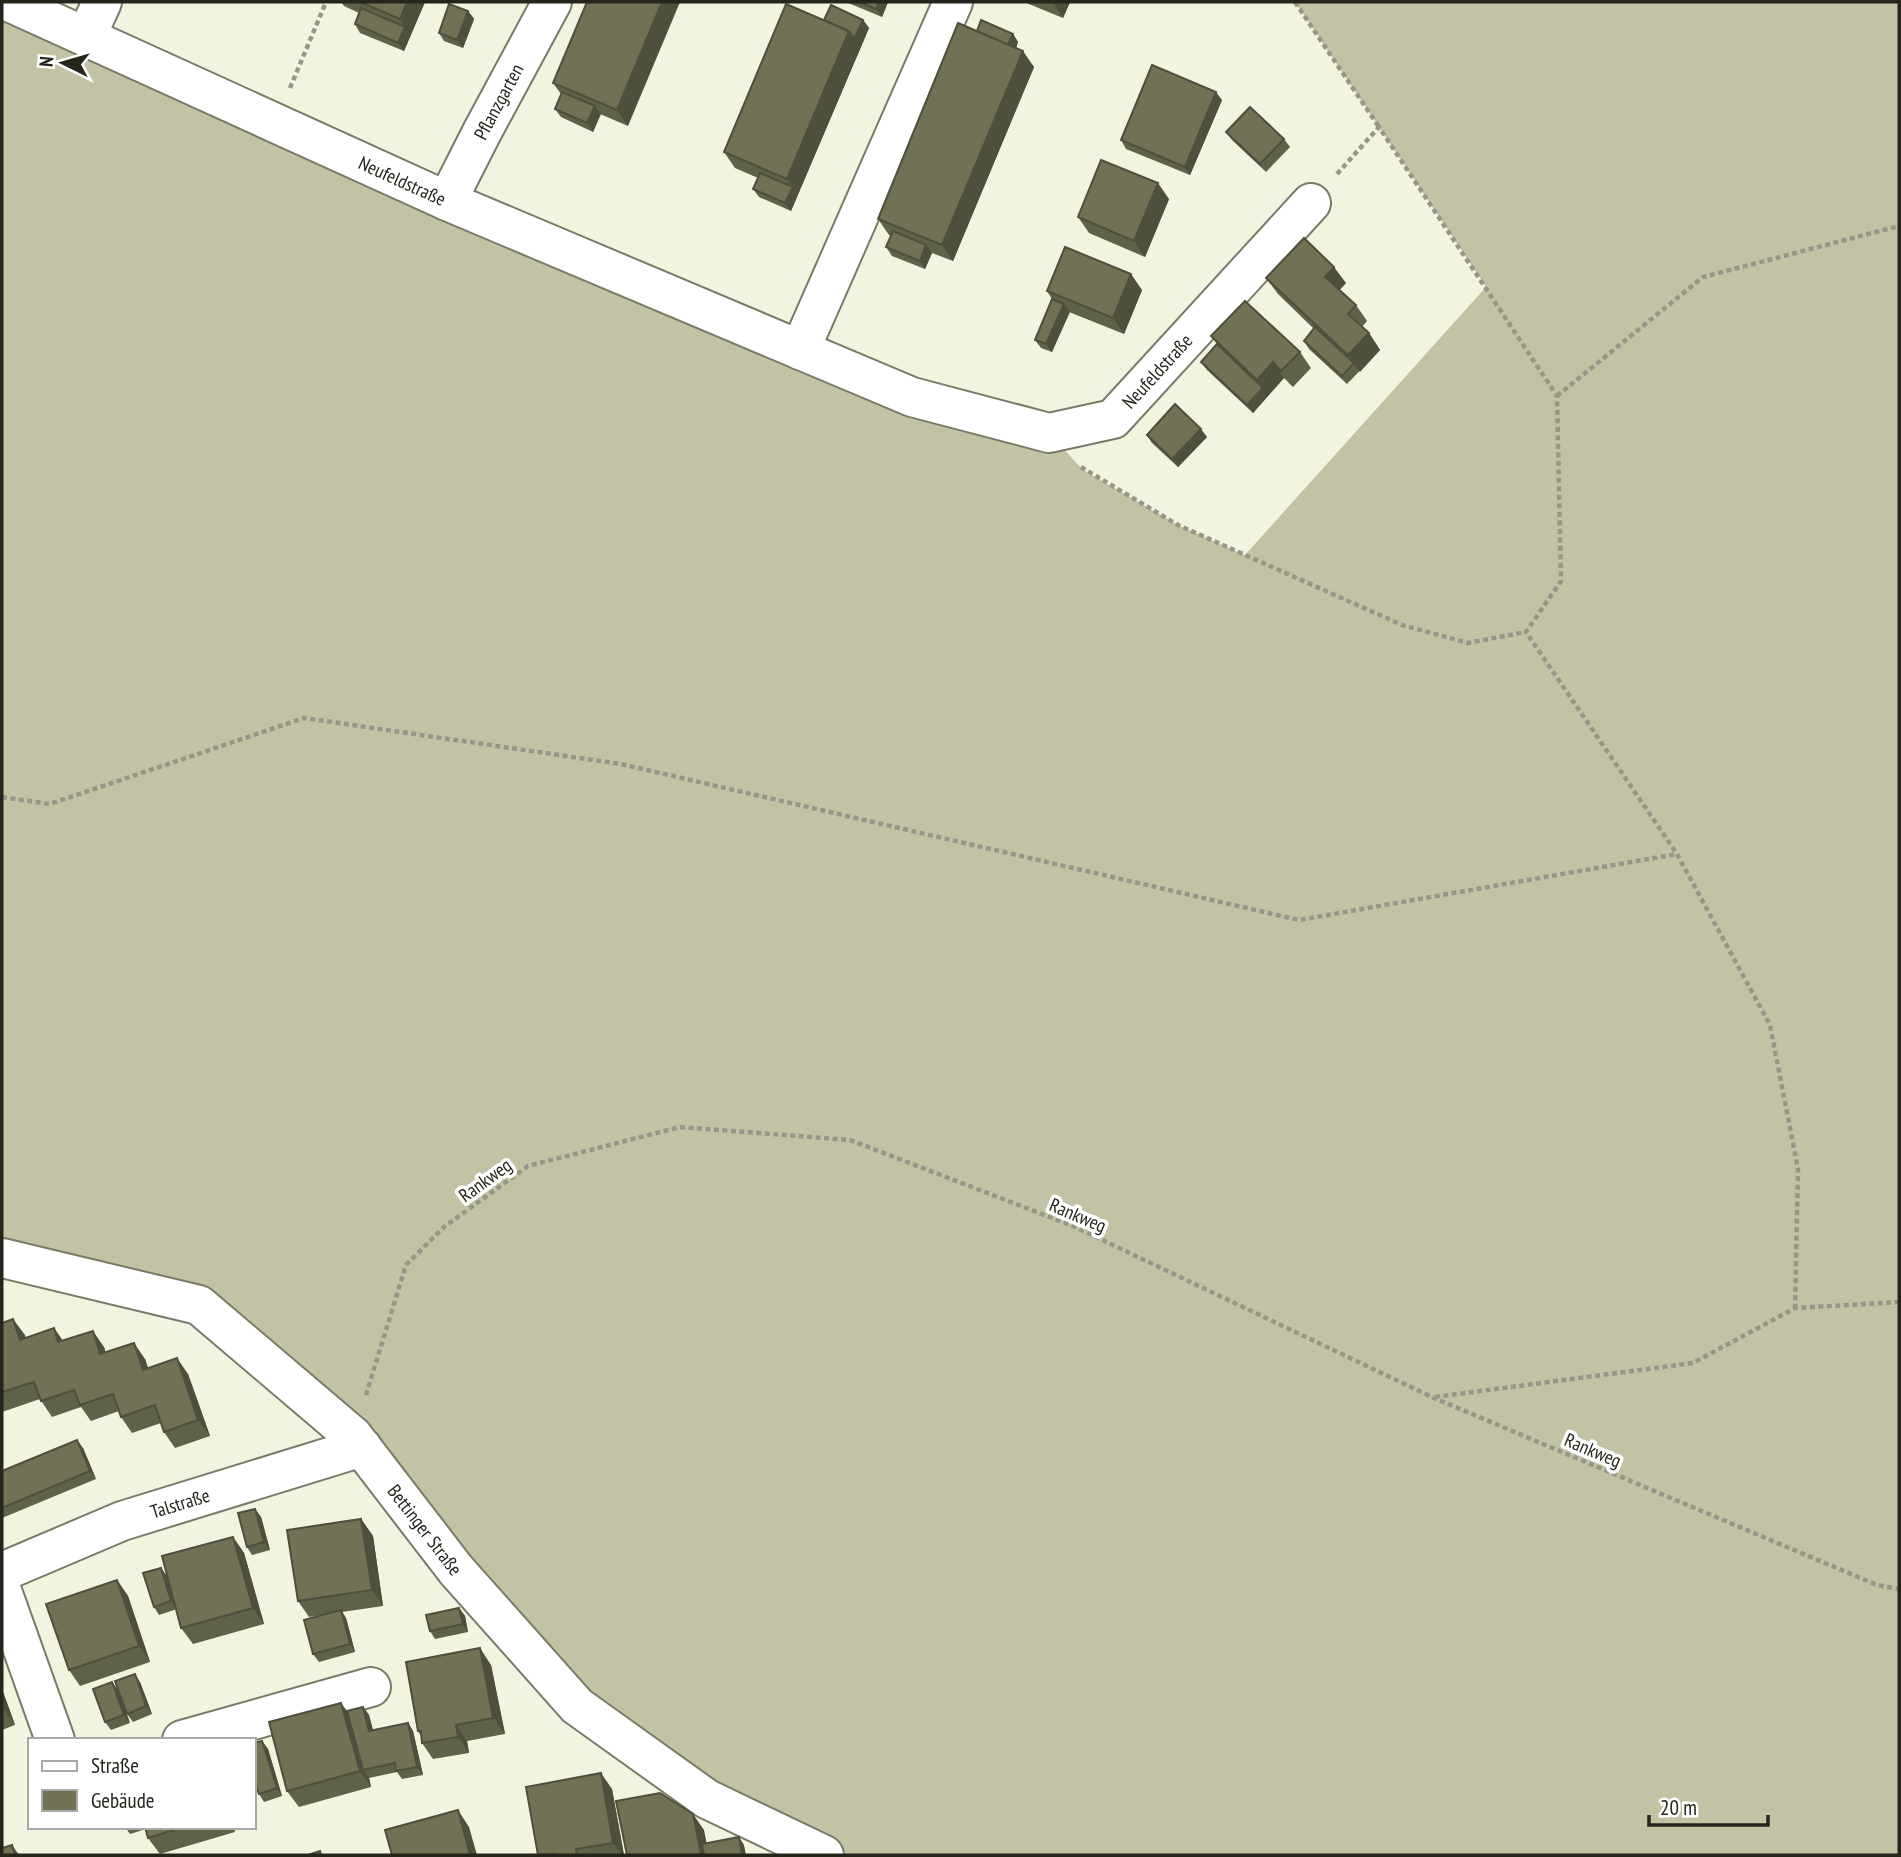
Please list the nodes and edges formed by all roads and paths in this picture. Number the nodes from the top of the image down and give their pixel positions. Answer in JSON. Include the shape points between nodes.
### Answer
{"nodes":[{"id":1,"x":9,"y":2,"type":"edge"},
{"id":2,"x":102,"y":2,"type":"edge"},
{"id":3,"x":326,"y":2,"type":"edge"},
{"id":4,"x":552,"y":2,"type":"edge"},
{"id":5,"x":953,"y":2,"type":"edge"},
{"id":6,"x":1295,"y":2,"type":"edge"},
{"id":7,"x":86,"y":37,"type":"junction"},
{"id":8,"x":289,"y":91,"type":"dead end"},
{"id":9,"x":1379,"y":127,"type":"junction"},
{"id":10,"x":447,"y":201,"type":"junction"},
{"id":11,"x":1311,"y":203,"type":"joint"},
{"id":12,"x":1899,"y":226,"type":"edge"},
{"id":13,"x":800,"y":350,"type":"junction"},
{"id":14,"x":1557,"y":396,"type":"junction"},
{"id":15,"x":1049,"y":433,"type":"junction"},
{"id":16,"x":1526,"y":632,"type":"junction"},
{"id":17,"x":2,"y":797,"type":"edge"},
{"id":18,"x":1677,"y":854,"type":"junction"},
{"id":19,"x":2,"y":1258,"type":"edge"},
{"id":20,"x":1899,"y":1302,"type":"edge"},
{"id":21,"x":1795,"y":1308,"type":"junction"},
{"id":22,"x":1434,"y":1398,"type":"junction"},
{"id":23,"x":357,"y":1442,"type":"junction"},
{"id":24,"x":2,"y":1572,"type":"edge"},
{"id":25,"x":1899,"y":1589,"type":"edge"},
{"id":26,"x":2,"y":1591,"type":"edge"},
{"id":27,"x":371,"y":1687,"type":"dead end"},
{"id":28,"x":54,"y":1738,"type":"edge"},
{"id":29,"x":189,"y":1738,"type":"edge"},
{"id":30,"x":824,"y":1855,"type":"edge"}],
"edges":[{"from":1,"to":7,"type":"street","name":"Neufeldstraße"},
{"from":2,"to":7,"type":"street"},
{"from":3,"to":8,"type":"path"},
{"from":4,"to":10,"type":"street","name":"Pflanzgarten"},
{"from":5,"to":13,"type":"street"},
{"from":6,"to":9,"type":"path"},
{"from":7,"to":10,"type":"street","name":"Neufeldstraße"},
{"from":9,"to":11,"type":"path"},
{"from":9,"to":14,"type":"path"},
{"from":10,"to":13,"type":"street","name":"Neufeldstraße"},
{"from":11,"to":15,"type":"street","name":"Neufeldstraße","via":[[1113,419]]},
{"from":12,"to":14,"type":"path","via":[[1703,277]]},
{"from":13,"to":15,"type":"street","name":"Neufeldstraße","via":[[912,397]]},
{"from":14,"to":16,"type":"path","via":[[1561,581]]},
{"from":15,"to":16,"type":"path","via":[[1082,470],[1178,525],[1402,625],[1468,643]]},
{"from":16,"to":18,"type":"path"},
{"from":17,"to":18,"type":"path","via":[[50,804],[304,718],[621,764],[1299,920]]},
{"from":18,"to":21,"type":"path","via":[[1770,1026],[1798,1169]]},
{"from":19,"to":23,"type":"street","name":"Bettinger Straße","via":[[199,1305]]},
{"from":20,"to":21,"type":"path"},
{"from":21,"to":22,"type":"path","via":[[1693,1363]]},
{"from":22,"to":23,"type":"path","name":"Rankweg","via":[[1073,1226],[850,1140],[680,1127],[528,1166],[443,1227],[406,1265]]},
{"from":22,"to":25,"type":"path","name":"Rankweg","via":[[1877,1586]]},
{"from":23,"to":24,"type":"street","name":"Talstraße","via":[[122,1521]]},
{"from":23,"to":30,"type":"street","name":"Bettinger Straße","via":[[456,1570],[577,1706],[707,1799]]},
{"from":26,"to":28,"type":"street"},
{"from":27,"to":29,"type":"street"}]}
